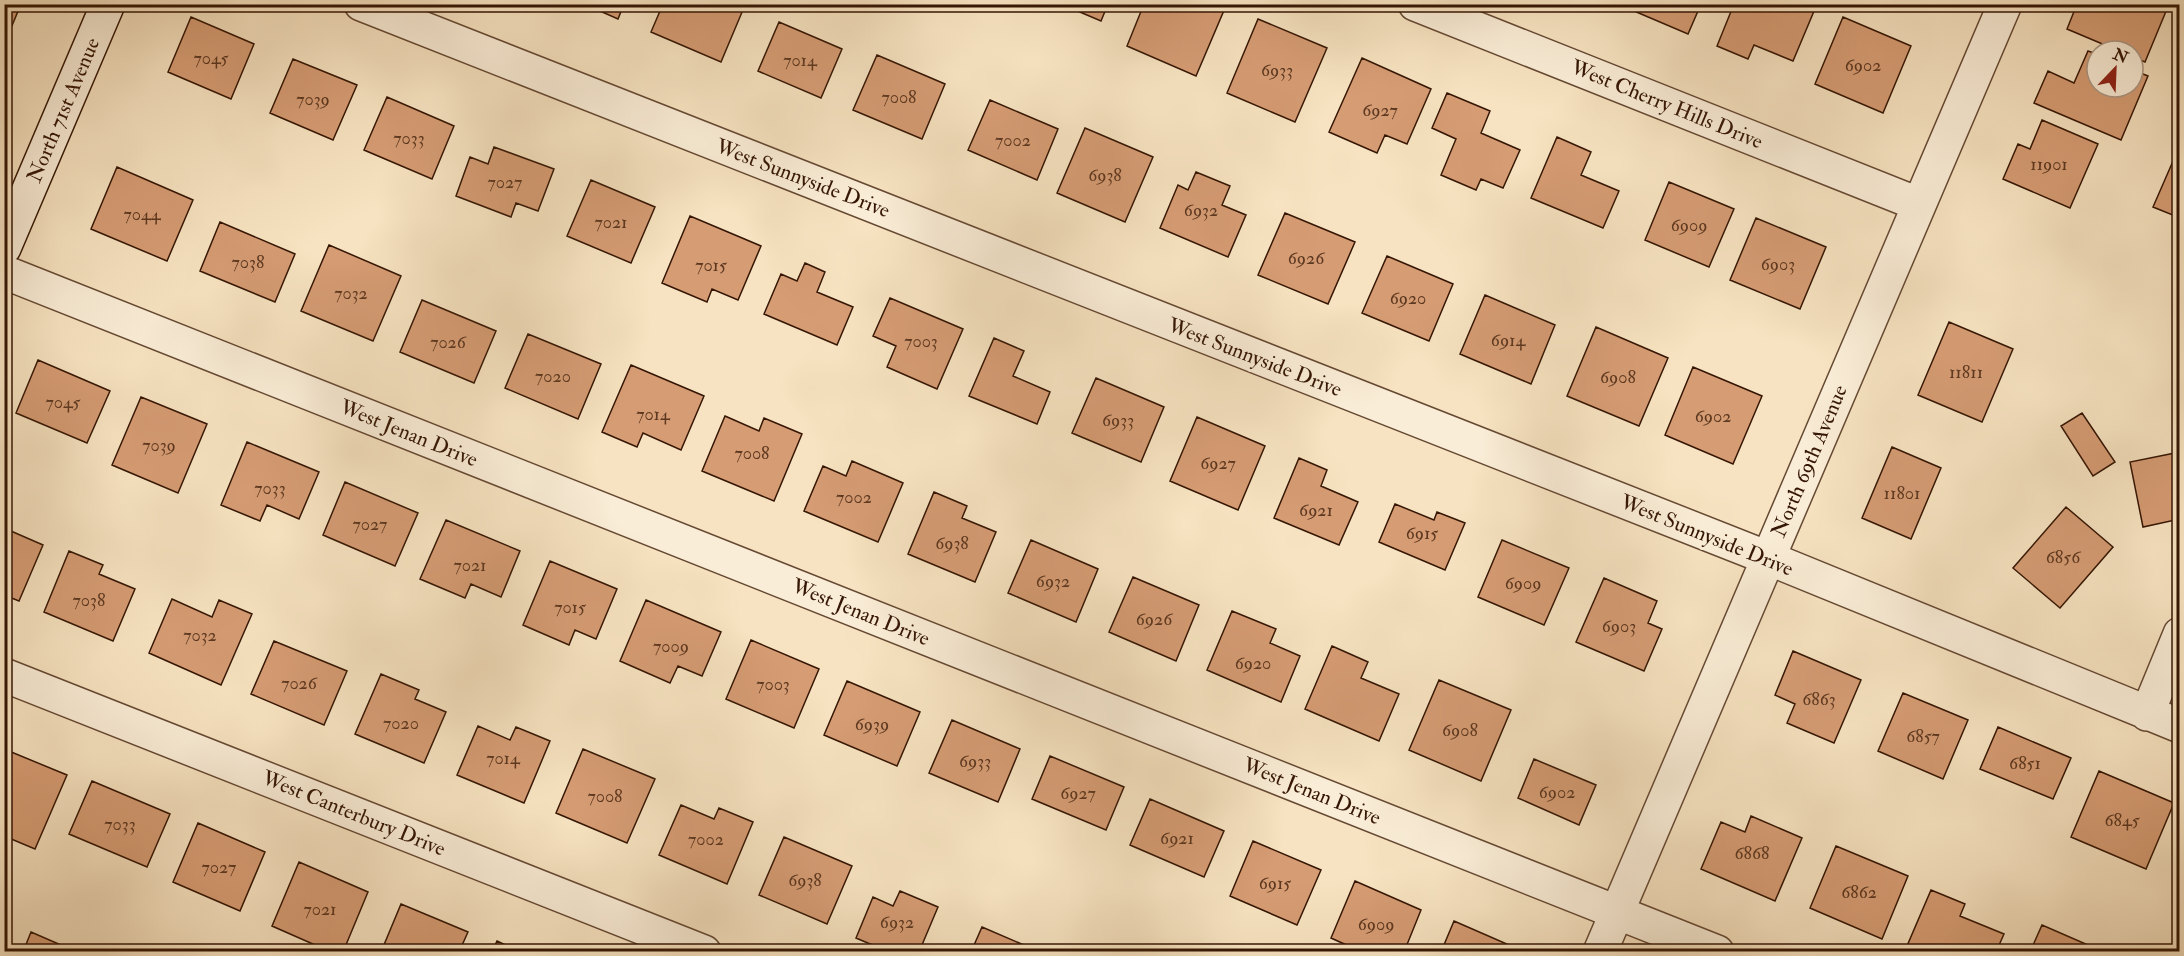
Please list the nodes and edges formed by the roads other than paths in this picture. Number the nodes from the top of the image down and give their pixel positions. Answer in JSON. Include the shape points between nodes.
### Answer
{"nodes":[{"id":1,"x":108,"y":4,"type":"edge"},
{"id":2,"x":361,"y":4,"type":"edge"},
{"id":3,"x":1415,"y":4,"type":"edge"},
{"id":4,"x":2005,"y":4,"type":"edge"},
{"id":5,"x":1918,"y":204,"type":"junction"},
{"id":6,"x":4,"y":248,"type":"edge"},
{"id":7,"x":4,"y":272,"type":"edge"},
{"id":8,"x":1768,"y":558,"type":"junction"},
{"id":9,"x":2180,"y":634,"type":"edge"},
{"id":10,"x":4,"y":675,"type":"edge"},
{"id":11,"x":2147,"y":714,"type":"junction"},
{"id":12,"x":2180,"y":726,"type":"edge"},
{"id":13,"x":1616,"y":912,"type":"junction"},
{"id":14,"x":704,"y":951,"type":"edge"},
{"id":15,"x":1600,"y":951,"type":"edge"},
{"id":16,"x":1717,"y":951,"type":"edge"}],
"edges":[{"from":1,"to":6,"type":"street","name":"North 71st Avenue"},
{"from":2,"to":8,"type":"street","name":"West Sunnyside Drive"},
{"from":3,"to":5,"type":"street","name":"West Cherry Hills Drive"},
{"from":4,"to":5,"type":"street","name":"North 69th Avenue"},
{"from":5,"to":8,"type":"street","name":"North 69th Avenue"},
{"from":7,"to":13,"type":"street","name":"West Jenan Drive"},
{"from":8,"to":11,"type":"street","name":"West Sunnyside Drive"},
{"from":8,"to":13,"type":"street","name":"North 69th Avenue"},
{"from":9,"to":11,"type":"street"},
{"from":10,"to":14,"type":"street","name":"West Canterbury Drive"},
{"from":11,"to":12,"type":"street","name":"West Sunnyside Drive"},
{"from":13,"to":15,"type":"street","name":"North 69th Avenue"},
{"from":13,"to":16,"type":"street","name":"West Jenan Drive"}]}
